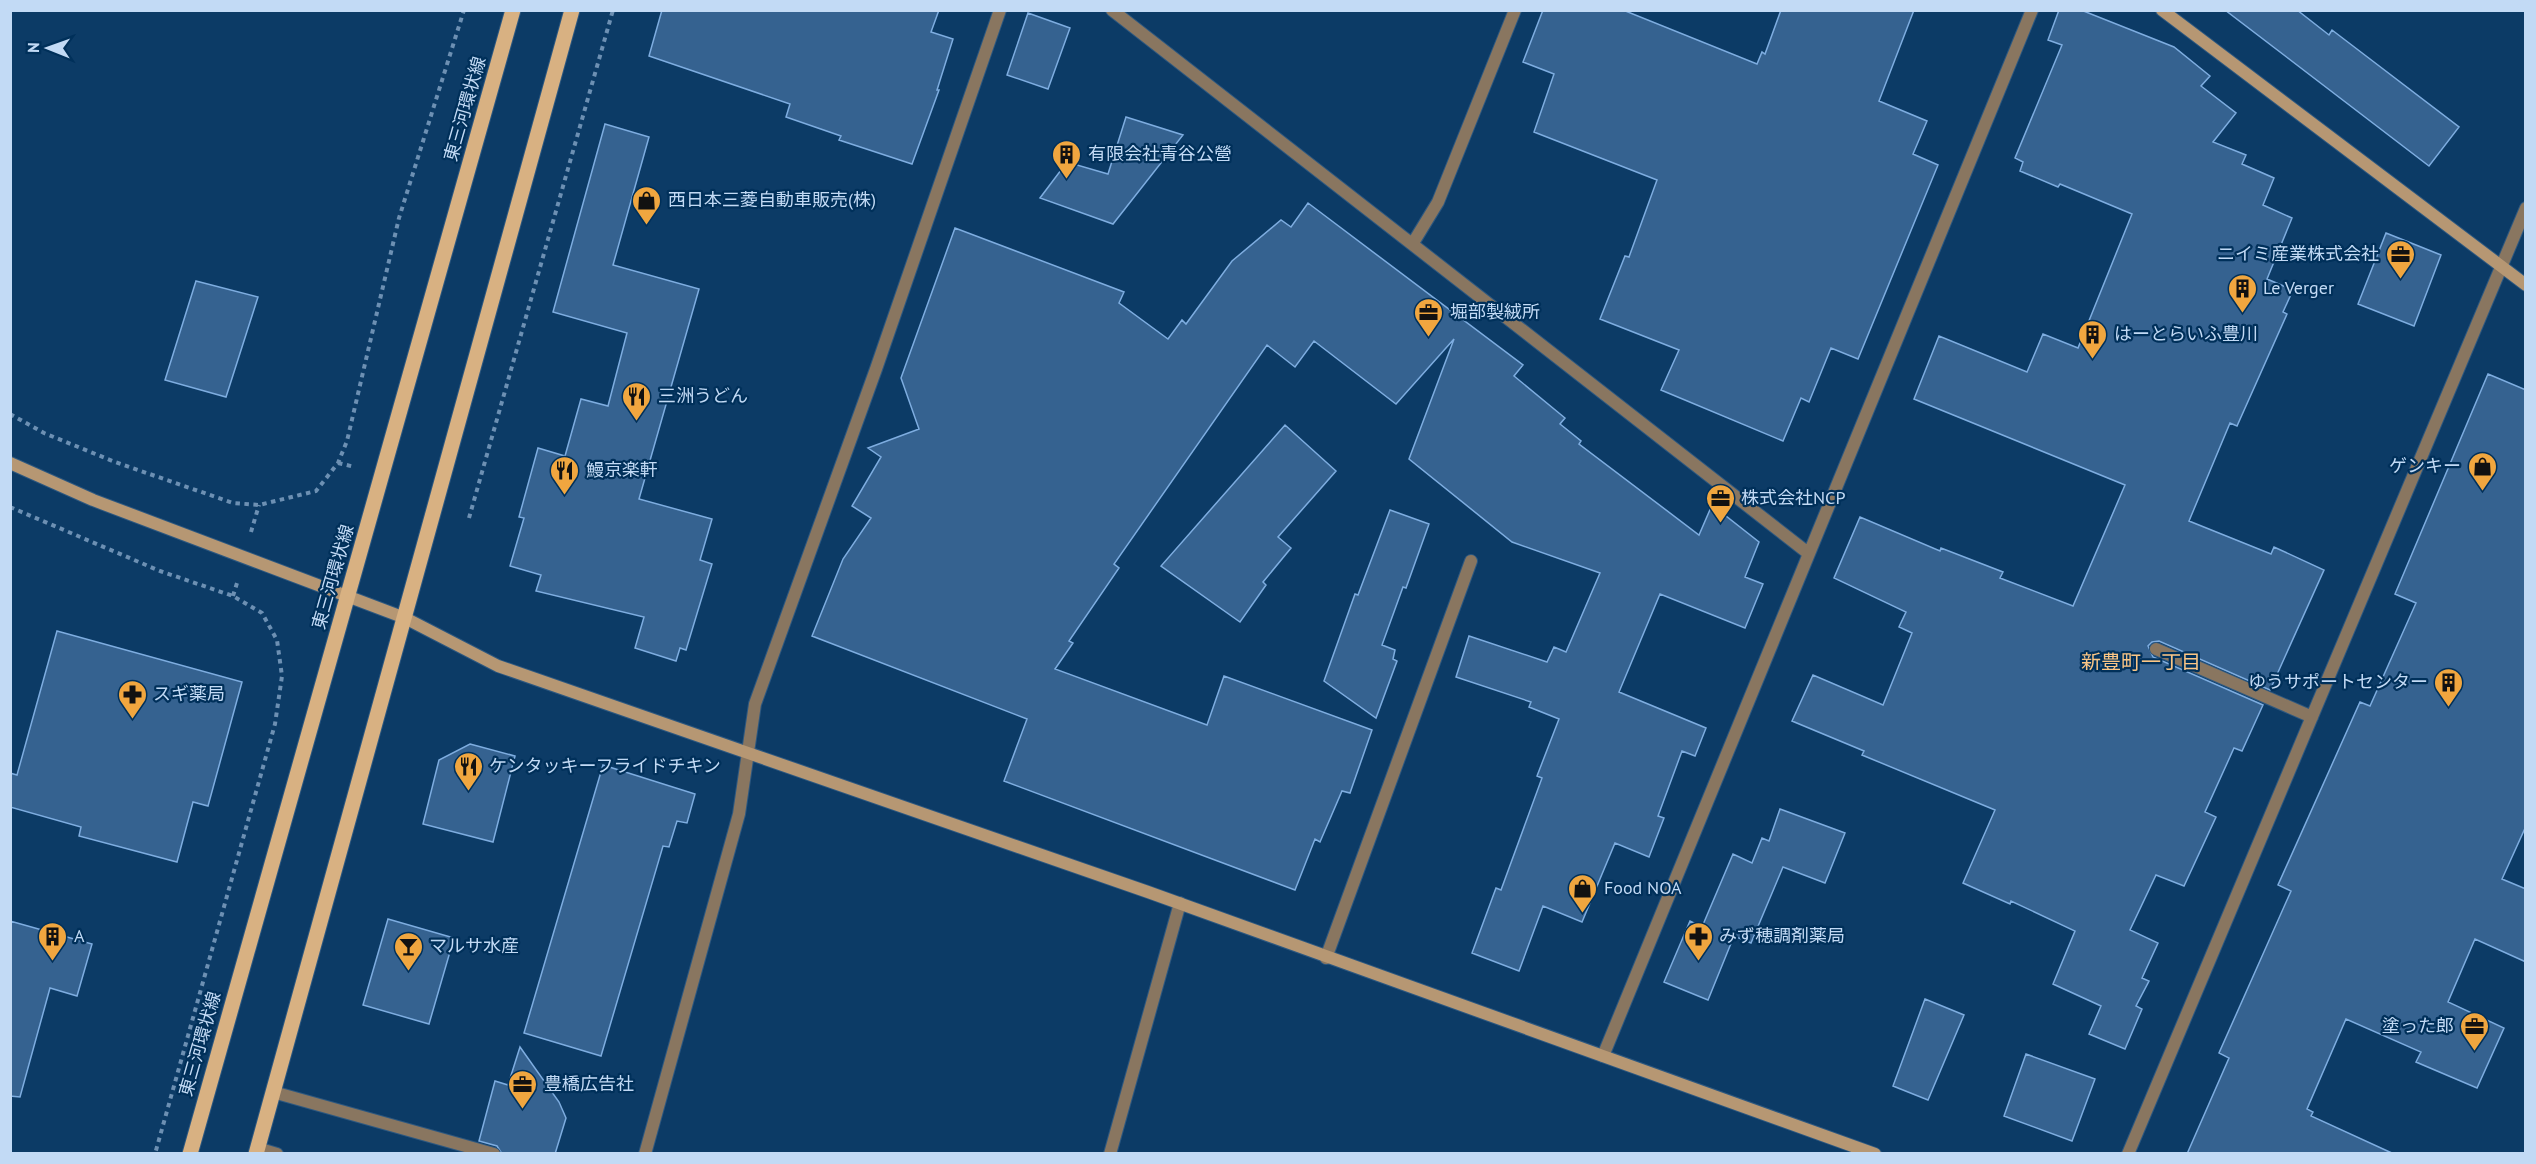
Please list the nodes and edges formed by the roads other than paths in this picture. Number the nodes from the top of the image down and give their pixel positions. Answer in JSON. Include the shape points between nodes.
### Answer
{"nodes":[{"id":1,"x":513,"y":10,"type":"edge"},
{"id":2,"x":572,"y":10,"type":"edge"},
{"id":3,"x":1000,"y":10,"type":"edge"},
{"id":4,"x":1112,"y":10,"type":"edge"},
{"id":5,"x":1515,"y":10,"type":"edge"},
{"id":6,"x":2032,"y":10,"type":"edge"},
{"id":7,"x":2163,"y":10,"type":"edge"},
{"id":8,"x":2526,"y":208,"type":"edge"},
{"id":9,"x":1413,"y":243,"type":"junction"},
{"id":10,"x":2500,"y":265,"type":"junction"},
{"id":11,"x":2526,"y":285,"type":"edge"},
{"id":12,"x":10,"y":463,"type":"edge"},
{"id":13,"x":1808,"y":553,"type":"junction"},
{"id":14,"x":1471,"y":561,"type":"dead end"},
{"id":15,"x":347,"y":597,"type":"junction"},
{"id":16,"x":405,"y":618,"type":"junction"},
{"id":17,"x":2156,"y":649,"type":"dead end"},
{"id":18,"x":2312,"y":717,"type":"junction"},
{"id":19,"x":750,"y":752,"type":"junction"},
{"id":20,"x":1180,"y":903,"type":"junction"},
{"id":21,"x":1326,"y":958,"type":"junction"},
{"id":22,"x":1603,"y":1056,"type":"junction"},
{"id":23,"x":273,"y":1092,"type":"junction"},
{"id":24,"x":257,"y":1151,"type":"edge"},
{"id":25,"x":190,"y":1154,"type":"edge"},
{"id":26,"x":277,"y":1154,"type":"edge"},
{"id":27,"x":494,"y":1154,"type":"edge"},
{"id":28,"x":645,"y":1154,"type":"edge"},
{"id":29,"x":1110,"y":1154,"type":"edge"},
{"id":30,"x":1875,"y":1154,"type":"edge"},
{"id":31,"x":2128,"y":1154,"type":"edge"}],
"edges":[{"from":1,"to":15,"type":"main road","name":"東三河環状線"},
{"from":2,"to":16,"type":"main road"},
{"from":3,"to":19,"type":"street","via":[[755,704]]},
{"from":4,"to":9,"type":"street"},
{"from":5,"to":9,"type":"street","via":[[1438,202]]},
{"from":6,"to":13,"type":"street"},
{"from":7,"to":10,"type":"street"},
{"from":8,"to":10,"type":"street"},
{"from":9,"to":13,"type":"street"},
{"from":10,"to":11,"type":"street"},
{"from":10,"to":18,"type":"street"},
{"from":12,"to":15,"type":"street","via":[[93,500]]},
{"from":13,"to":22,"type":"street"},
{"from":14,"to":21,"type":"street"},
{"from":15,"to":16,"type":"street"},
{"from":15,"to":25,"type":"main road","name":"東三河環状線"},
{"from":16,"to":19,"type":"street","via":[[498,666]]},
{"from":16,"to":23,"type":"main road"},
{"from":17,"to":18,"type":"street"},
{"from":18,"to":31,"type":"street"},
{"from":19,"to":20,"type":"street"},
{"from":19,"to":28,"type":"street","via":[[739,814]]},
{"from":20,"to":21,"type":"street"},
{"from":20,"to":29,"type":"street"},
{"from":21,"to":22,"type":"street"},
{"from":22,"to":30,"type":"street"},
{"from":23,"to":24,"type":"main road"},
{"from":23,"to":27,"type":"street"},
{"from":24,"to":26,"type":"street"}]}
